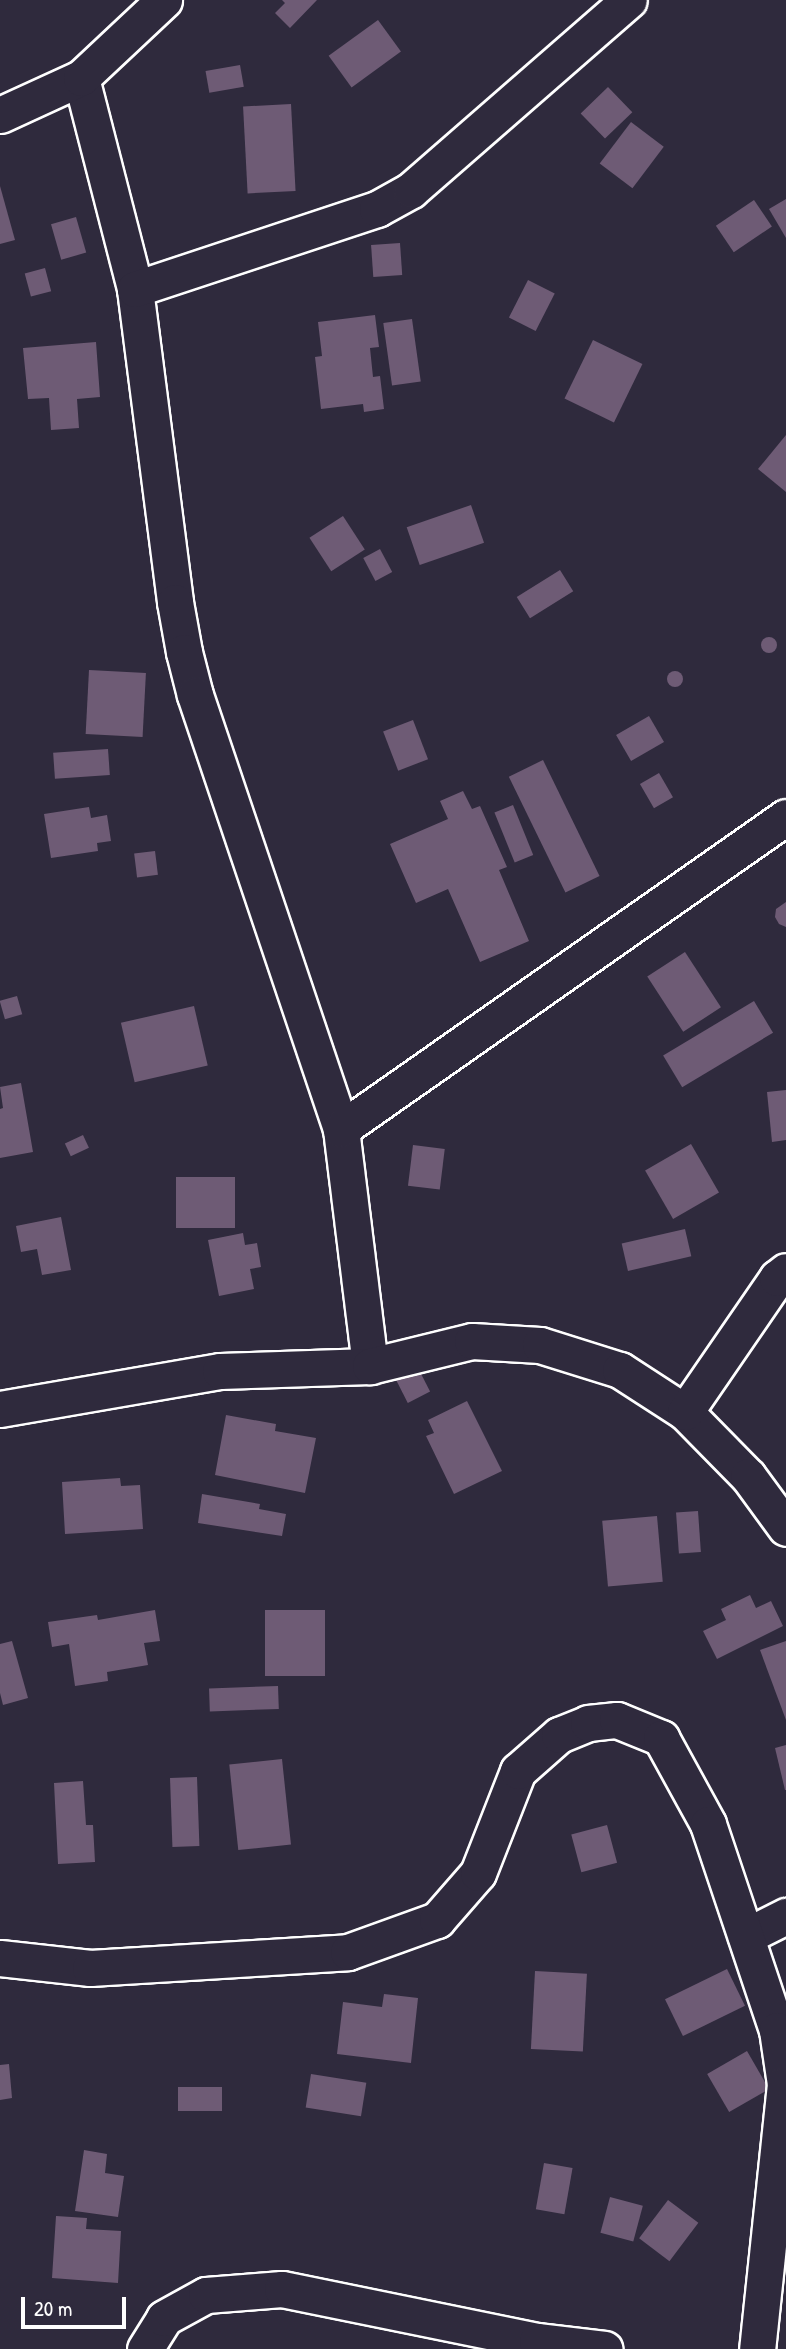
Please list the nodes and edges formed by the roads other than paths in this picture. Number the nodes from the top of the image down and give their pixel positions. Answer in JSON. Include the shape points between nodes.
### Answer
{"nodes":[{"id":1,"x":164,"y":0,"type":"edge"},
{"id":2,"x":629,"y":0,"type":"edge"},
{"id":3,"x":81,"y":78,"type":"junction"},
{"id":4,"x":0,"y":115,"type":"edge"},
{"id":5,"x":135,"y":289,"type":"junction"},
{"id":6,"x":786,"y":817,"type":"edge"},
{"id":7,"x":341,"y":1129,"type":"junction"},
{"id":8,"x":786,"y":1271,"type":"edge"},
{"id":9,"x":370,"y":1366,"type":"junction"},
{"id":10,"x":0,"y":1409,"type":"edge"},
{"id":11,"x":685,"y":1412,"type":"junction"},
{"id":12,"x":786,"y":1528,"type":"edge"},
{"id":13,"x":786,"y":1916,"type":"edge"},
{"id":14,"x":746,"y":1936,"type":"junction"},
{"id":15,"x":0,"y":1958,"type":"edge"},
{"id":16,"x":537,"y":2345,"type":"edge"},
{"id":17,"x":145,"y":2349,"type":"edge"},
{"id":18,"x":605,"y":2349,"type":"edge"},
{"id":19,"x":757,"y":2349,"type":"edge"}],
"edges":[{"from":1,"to":3,"type":"street"},
{"from":2,"to":5,"type":"street","via":[[411,190],[377,209]]},
{"from":3,"to":4,"type":"street"},
{"from":3,"to":5,"type":"street"},
{"from":5,"to":7,"type":"street","via":[[184,652]]},
{"from":6,"to":7,"type":"street"},
{"from":7,"to":9,"type":"street"},
{"from":8,"to":11,"type":"street"},
{"from":9,"to":10,"type":"street","via":[[220,1371]]},
{"from":9,"to":11,"type":"street","via":[[472,1341],[540,1345],[620,1370]]},
{"from":11,"to":12,"type":"street","via":[[748,1476]]},
{"from":13,"to":14,"type":"street"},
{"from":14,"to":15,"type":"street","via":[[708,1824],[661,1738],[617,1720],[588,1723],[559,1735],[518,1771],[478,1873],[437,1920],[348,1952],[90,1968]]},
{"from":14,"to":19,"type":"street","via":[[777,2030],[785,2084]]},
{"from":16,"to":17,"type":"street","via":[[282,2289],[206,2295],[164,2318]]},
{"from":16,"to":18,"type":"street"}]}
